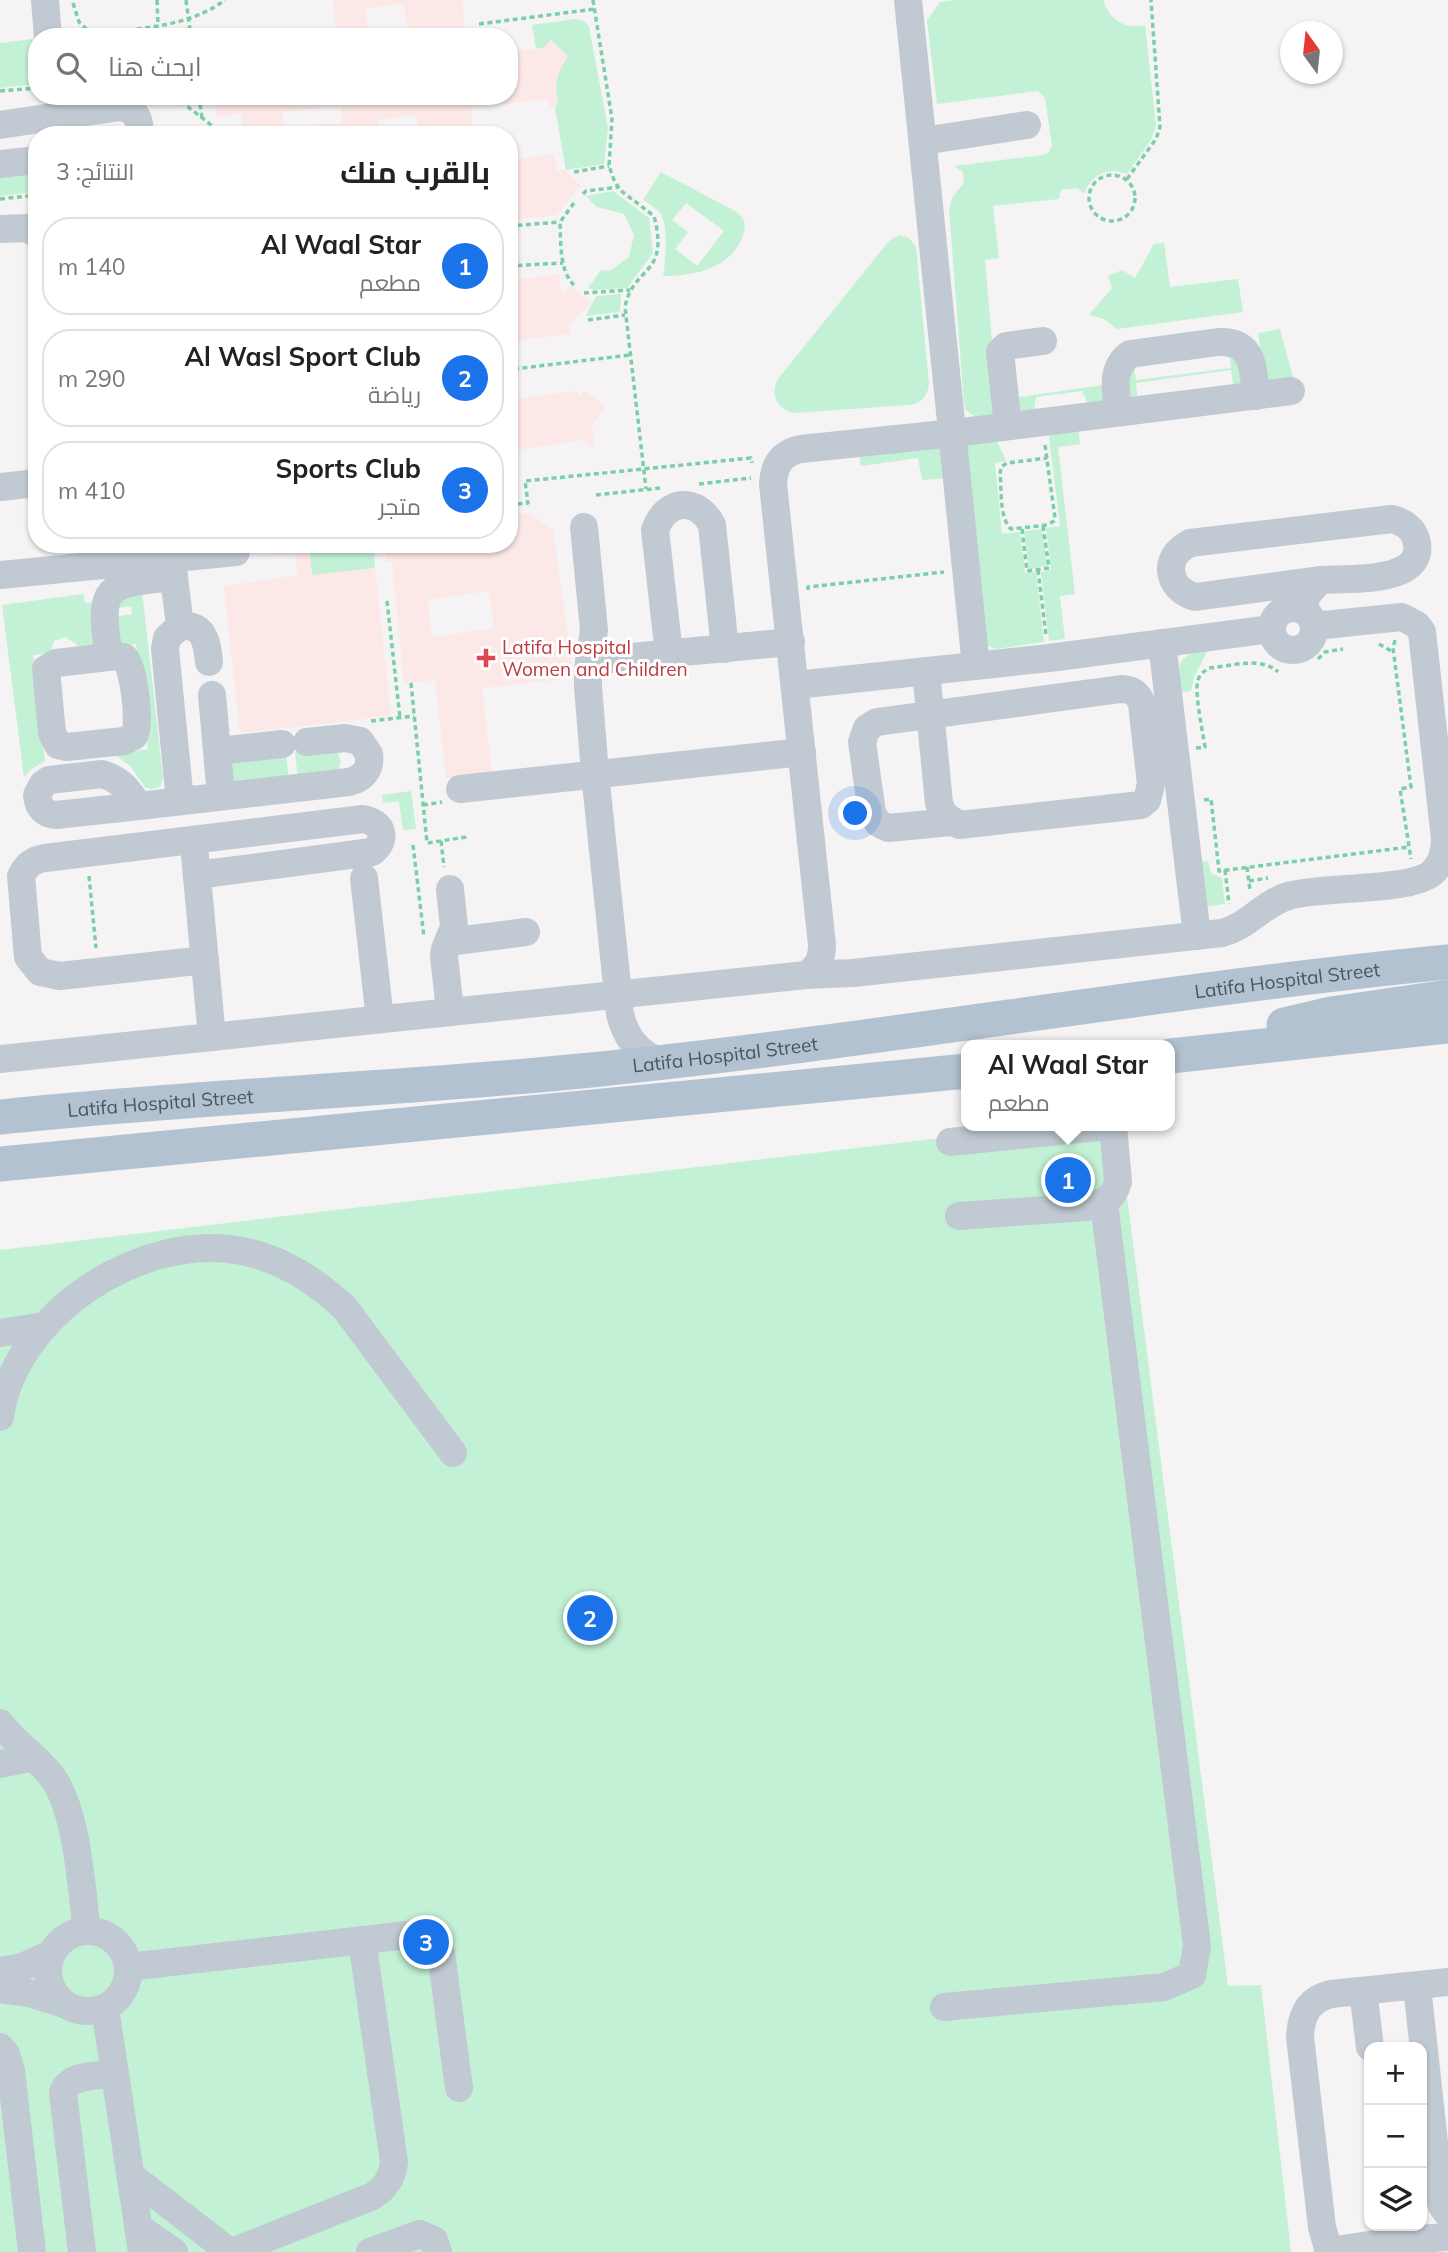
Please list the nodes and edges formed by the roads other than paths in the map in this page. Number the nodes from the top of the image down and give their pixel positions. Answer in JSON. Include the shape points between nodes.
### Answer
{"nodes":[{"id":1,"x":45,"y":0,"type":"edge"},
{"id":2,"x":908,"y":0,"type":"edge"},
{"id":3,"x":54,"y":28,"type":"edge"},
{"id":4,"x":0,"y":105,"type":"edge"},
{"id":5,"x":108,"y":108,"type":"junction"},
{"id":6,"x":56,"y":116,"type":"edge"},
{"id":7,"x":11,"y":124,"type":"edge"},
{"id":8,"x":1027,"y":125,"type":"dead end"},
{"id":9,"x":92,"y":126,"type":"edge"},
{"id":10,"x":138,"y":126,"type":"edge"},
{"id":11,"x":923,"y":141,"type":"junction"},
{"id":12,"x":28,"y":151,"type":"edge"},
{"id":13,"x":0,"y":154,"type":"edge"},
{"id":14,"x":28,"y":161,"type":"edge"},
{"id":15,"x":0,"y":164,"type":"edge"},
{"id":16,"x":0,"y":229,"type":"edge"},
{"id":17,"x":28,"y":229,"type":"edge"},
{"id":18,"x":1043,"y":341,"type":"dead end"},
{"id":19,"x":1291,"y":391,"type":"dead end"},
{"id":20,"x":1256,"y":396,"type":"junction"},
{"id":21,"x":1118,"y":412,"type":"junction"},
{"id":22,"x":1008,"y":426,"type":"junction"},
{"id":23,"x":954,"y":433,"type":"junction"},
{"id":24,"x":28,"y":483,"type":"edge"},
{"id":25,"x":0,"y":487,"type":"edge"},
{"id":26,"x":584,"y":527,"type":"dead end"},
{"id":27,"x":214,"y":553,"type":"edge"},
{"id":28,"x":173,"y":568,"type":"junction"},
{"id":29,"x":0,"y":575,"type":"edge"},
{"id":30,"x":1320,"y":580,"type":"junction"},
{"id":31,"x":1251,"y":588,"type":"junction"},
{"id":32,"x":1293,"y":619,"type":"junction"},
{"id":33,"x":180,"y":626,"type":"junction"},
{"id":34,"x":791,"y":642,"type":"junction"},
{"id":35,"x":1162,"y":643,"type":"junction"},
{"id":36,"x":725,"y":649,"type":"junction"},
{"id":37,"x":668,"y":654,"type":"junction"},
{"id":38,"x":109,"y":657,"type":"dead end"},
{"id":39,"x":589,"y":661,"type":"junction"},
{"id":40,"x":209,"y":662,"type":"dead end"},
{"id":41,"x":976,"y":666,"type":"junction"},
{"id":42,"x":926,"y":671,"type":"junction"},
{"id":43,"x":796,"y":685,"type":"junction"},
{"id":44,"x":212,"y":695,"type":"dead end"},
{"id":45,"x":932,"y":715,"type":"junction"},
{"id":46,"x":218,"y":751,"type":"junction"},
{"id":47,"x":802,"y":752,"type":"junction"},
{"id":48,"x":595,"y":774,"type":"junction"},
{"id":49,"x":460,"y":789,"type":"dead end"},
{"id":50,"x":221,"y":796,"type":"junction"},
{"id":51,"x":185,"y":801,"type":"junction"},
{"id":52,"x":139,"y":806,"type":"dead end"},
{"id":53,"x":951,"y":821,"type":"junction"},
{"id":54,"x":193,"y":840,"type":"junction"},
{"id":55,"x":197,"y":875,"type":"junction"},
{"id":56,"x":364,"y":878,"type":"dead end"},
{"id":57,"x":450,"y":889,"type":"dead end"},
{"id":58,"x":526,"y":932,"type":"dead end"},
{"id":59,"x":1197,"y":936,"type":"junction"},
{"id":60,"x":437,"y":945,"type":"junction"},
{"id":61,"x":1448,"y":948,"type":"edge"},
{"id":62,"x":205,"y":960,"type":"junction"},
{"id":63,"x":1448,"y":962,"type":"edge"},
{"id":64,"x":1384,"y":968,"type":"junction"},
{"id":65,"x":806,"y":975,"type":"junction"},
{"id":66,"x":619,"y":1003,"type":"junction"},
{"id":67,"x":450,"y":1011,"type":"junction"},
{"id":68,"x":380,"y":1018,"type":"junction"},
{"id":69,"x":1444,"y":1020,"type":"edge"},
{"id":70,"x":212,"y":1037,"type":"junction"},
{"id":71,"x":1178,"y":1055,"type":"edge"},
{"id":72,"x":0,"y":1059,"type":"edge"},
{"id":73,"x":659,"y":1062,"type":"junction"},
{"id":74,"x":591,"y":1070,"type":"junction"},
{"id":75,"x":961,"y":1072,"type":"edge"},
{"id":76,"x":37,"y":1113,"type":"junction"},
{"id":77,"x":0,"y":1117,"type":"edge"},
{"id":78,"x":1060,"y":1131,"type":"edge"},
{"id":79,"x":1111,"y":1131,"type":"edge"},
{"id":80,"x":950,"y":1142,"type":"dead end"},
{"id":81,"x":17,"y":1162,"type":"edge"},
{"id":82,"x":1104,"y":1203,"type":"junction"},
{"id":83,"x":959,"y":1216,"type":"dead end"},
{"id":84,"x":45,"y":1326,"type":"junction"},
{"id":85,"x":0,"y":1333,"type":"edge"},
{"id":86,"x":0,"y":1417,"type":"edge"},
{"id":87,"x":453,"y":1453,"type":"dead end"},
{"id":88,"x":0,"y":1723,"type":"edge"},
{"id":89,"x":34,"y":1758,"type":"junction"},
{"id":90,"x":0,"y":1764,"type":"edge"},
{"id":91,"x":87,"y":1931,"type":"junction"},
{"id":92,"x":362,"y":1940,"type":"junction"},
{"id":93,"x":51,"y":1954,"type":"junction"},
{"id":94,"x":128,"y":1968,"type":"junction"},
{"id":95,"x":0,"y":1971,"type":"edge"},
{"id":96,"x":1448,"y":1982,"type":"edge"},
{"id":97,"x":1417,"y":1986,"type":"junction"},
{"id":98,"x":0,"y":1989,"type":"edge"},
{"id":99,"x":1363,"y":1991,"type":"junction"},
{"id":100,"x":64,"y":2004,"type":"junction"},
{"id":101,"x":944,"y":2007,"type":"dead end"},
{"id":102,"x":105,"y":2008,"type":"junction"},
{"id":103,"x":1369,"y":2042,"type":"edge"},
{"id":104,"x":0,"y":2047,"type":"edge"},
{"id":105,"x":114,"y":2074,"type":"junction"},
{"id":106,"x":458,"y":2088,"type":"dead end"},
{"id":107,"x":130,"y":2175,"type":"junction"},
{"id":108,"x":1448,"y":2214,"type":"edge"},
{"id":109,"x":1448,"y":2236,"type":"edge"},
{"id":110,"x":140,"y":2239,"type":"edge"},
{"id":111,"x":1329,"y":2251,"type":"edge"},
{"id":112,"x":32,"y":2252,"type":"edge"},
{"id":113,"x":82,"y":2252,"type":"edge"},
{"id":114,"x":174,"y":2252,"type":"edge"},
{"id":115,"x":231,"y":2252,"type":"edge"},
{"id":116,"x":370,"y":2252,"type":"edge"},
{"id":117,"x":438,"y":2252,"type":"edge"}],
"edges":[{"from":1,"to":3,"type":"street"},
{"from":2,"to":11,"type":"street"},
{"from":4,"to":7,"type":"street"},
{"from":5,"to":6,"type":"street"},
{"from":5,"to":9,"type":"street"},
{"from":5,"to":10,"type":"street","via":[[133,111]]},
{"from":6,"to":7,"type":"street"},
{"from":8,"to":11,"type":"street"},
{"from":11,"to":23,"type":"street"},
{"from":12,"to":13,"type":"street"},
{"from":14,"to":15,"type":"street"},
{"from":16,"to":17,"type":"street"},
{"from":18,"to":22,"type":"street","via":[[1001,349]]},
{"from":19,"to":20,"type":"street"},
{"from":20,"to":21,"type":"street"},
{"from":20,"to":21,"type":"street","via":[[1246,351],[1228,341],[1205,343],[1140,351],[1121,361],[1115,381]]},
{"from":21,"to":22,"type":"street"},
{"from":22,"to":23,"type":"street"},
{"from":23,"to":34,"type":"street","via":[[801,449],[782,457],[773,484]]},
{"from":23,"to":41,"type":"street"},
{"from":24,"to":25,"type":"street"},
{"from":26,"to":39,"type":"street","via":[[594,631]]},
{"from":27,"to":28,"type":"street"},
{"from":28,"to":29,"type":"street"},
{"from":28,"to":33,"type":"street"},
{"from":28,"to":38,"type":"street","via":[[113,590],[103,612]]},
{"from":30,"to":31,"type":"street"},
{"from":30,"to":31,"type":"street","via":[[1405,570],[1417,549],[1413,532],[1392,519],[1189,543],[1171,563],[1173,581],[1186,594],[1204,596]]},
{"from":30,"to":32,"type":"street"},
{"from":31,"to":32,"type":"street"},
{"from":32,"to":35,"type":"street"},
{"from":32,"to":59,"type":"street","via":[[1394,617],[1418,625],[1425,641],[1445,852],[1431,874],[1414,881],[1289,896],[1232,930]]},
{"from":33,"to":40,"type":"street","via":[[194,627],[205,636]]},
{"from":33,"to":51,"type":"street","via":[[166,643]]},
{"from":34,"to":36,"type":"street"},
{"from":34,"to":43,"type":"street"},
{"from":35,"to":41,"type":"street"},
{"from":35,"to":59,"type":"street"},
{"from":36,"to":37,"type":"street"},
{"from":36,"to":37,"type":"street","via":[[712,525],[700,510],[682,505],[664,512],[655,530]]},
{"from":37,"to":39,"type":"street"},
{"from":39,"to":48,"type":"street"},
{"from":41,"to":42,"type":"street"},
{"from":42,"to":43,"type":"street"},
{"from":42,"to":45,"type":"street"},
{"from":43,"to":47,"type":"street"},
{"from":44,"to":46,"type":"street"},
{"from":45,"to":53,"type":"street","via":[[939,803]]},
{"from":45,"to":53,"type":"street","via":[[877,722],[864,732],[872,813],[888,828]]},
{"from":45,"to":53,"type":"street","via":[[1121,689],[1136,694],[1142,704],[1151,784],[1141,805],[967,825]]},
{"from":46,"to":50,"type":"street"},
{"from":46,"to":50,"type":"street","via":[[345,738],[360,741],[369,754],[368,769],[349,782]]},
{"from":47,"to":48,"type":"street"},
{"from":47,"to":65,"type":"street","via":[[822,955]]},
{"from":48,"to":49,"type":"street"},
{"from":48,"to":66,"type":"street"},
{"from":50,"to":51,"type":"street"},
{"from":51,"to":52,"type":"street"},
{"from":51,"to":54,"type":"street"},
{"from":54,"to":55,"type":"street"},
{"from":54,"to":55,"type":"street","via":[[363,819],[378,824],[382,832],[382,840],[372,852]]},
{"from":54,"to":62,"type":"street","via":[[34,860],[26,866],[20,886],[28,957],[40,972],[60,976]]},
{"from":55,"to":62,"type":"street"},
{"from":56,"to":68,"type":"street"},
{"from":57,"to":60,"type":"street","via":[[454,927]]},
{"from":58,"to":60,"type":"street"},
{"from":59,"to":65,"type":"street"},
{"from":60,"to":67,"type":"street","via":[[444,956]]},
{"from":61,"to":64,"type":"main road"},
{"from":62,"to":70,"type":"street"},
{"from":63,"to":64,"type":"main road","name":"Latifa Hospital Street"},
{"from":64,"to":73,"type":"main road","name":"Latifa Hospital Street"},
{"from":65,"to":66,"type":"street"},
{"from":66,"to":67,"type":"street"},
{"from":66,"to":73,"type":"street","via":[[629,1039]]},
{"from":66,"to":74,"type":"street","via":[[612,1047]]},
{"from":67,"to":68,"type":"street"},
{"from":68,"to":70,"type":"street"},
{"from":69,"to":71,"type":"main road"},
{"from":70,"to":72,"type":"street"},
{"from":73,"to":74,"type":"main road","name":"Latifa Hospital Street"},
{"from":74,"to":76,"type":"main road","name":"Latifa Hospital Street"},
{"from":75,"to":81,"type":"main road","name":"Latifa Hospital Street"},
{"from":76,"to":77,"type":"main road","name":"Latifa Hospital Street"},
{"from":76,"to":81,"type":"main road","via":[[23,1120],[16,1133]]},
{"from":78,"to":80,"type":"street"},
{"from":79,"to":82,"type":"street","via":[[1118,1182]]},
{"from":82,"to":83,"type":"street"},
{"from":82,"to":101,"type":"street","via":[[1197,1945],[1192,1975],[1164,1987]]},
{"from":84,"to":85,"type":"street"},
{"from":84,"to":86,"type":"street","via":[[14,1373]]},
{"from":84,"to":87,"type":"street","via":[[101,1279],[152,1256],[211,1248],[269,1258],[296,1270],[344,1307]]},
{"from":88,"to":89,"type":"street"},
{"from":89,"to":90,"type":"street"},
{"from":89,"to":91,"type":"street","via":[[55,1780],[72,1824]]},
{"from":91,"to":93,"type":"street","via":[[66,1938]]},
{"from":91,"to":94,"type":"street","via":[[104,1934],[118,1944]]},
{"from":92,"to":94,"type":"street"},
{"from":92,"to":106,"type":"street","via":[[416,1934],[438,1945]]},
{"from":92,"to":115,"type":"street","via":[[394,2162],[388,2182],[373,2196]]},
{"from":93,"to":95,"type":"street"},
{"from":93,"to":100,"type":"street","via":[[47,1975]]},
{"from":94,"to":102,"type":"street","via":[[123,1991]]},
{"from":96,"to":97,"type":"street"},
{"from":97,"to":99,"type":"street"},
{"from":97,"to":108,"type":"street","via":[[1440,2198]]},
{"from":98,"to":100,"type":"street"},
{"from":99,"to":103,"type":"street"},
{"from":99,"to":111,"type":"street","via":[[1317,1999],[1305,2011],[1300,2028],[1322,2227]]},
{"from":100,"to":102,"type":"street","via":[[83,2011]]},
{"from":102,"to":105,"type":"street"},
{"from":104,"to":112,"type":"street","via":[[11,2071]]},
{"from":105,"to":107,"type":"street"},
{"from":105,"to":113,"type":"street","via":[[74,2080],[63,2093]]},
{"from":107,"to":110,"type":"street"},
{"from":107,"to":115,"type":"street"},
{"from":109,"to":111,"type":"street"},
{"from":110,"to":114,"type":"street"},
{"from":116,"to":117,"type":"street","via":[[420,2234],[434,2240]]}]}
